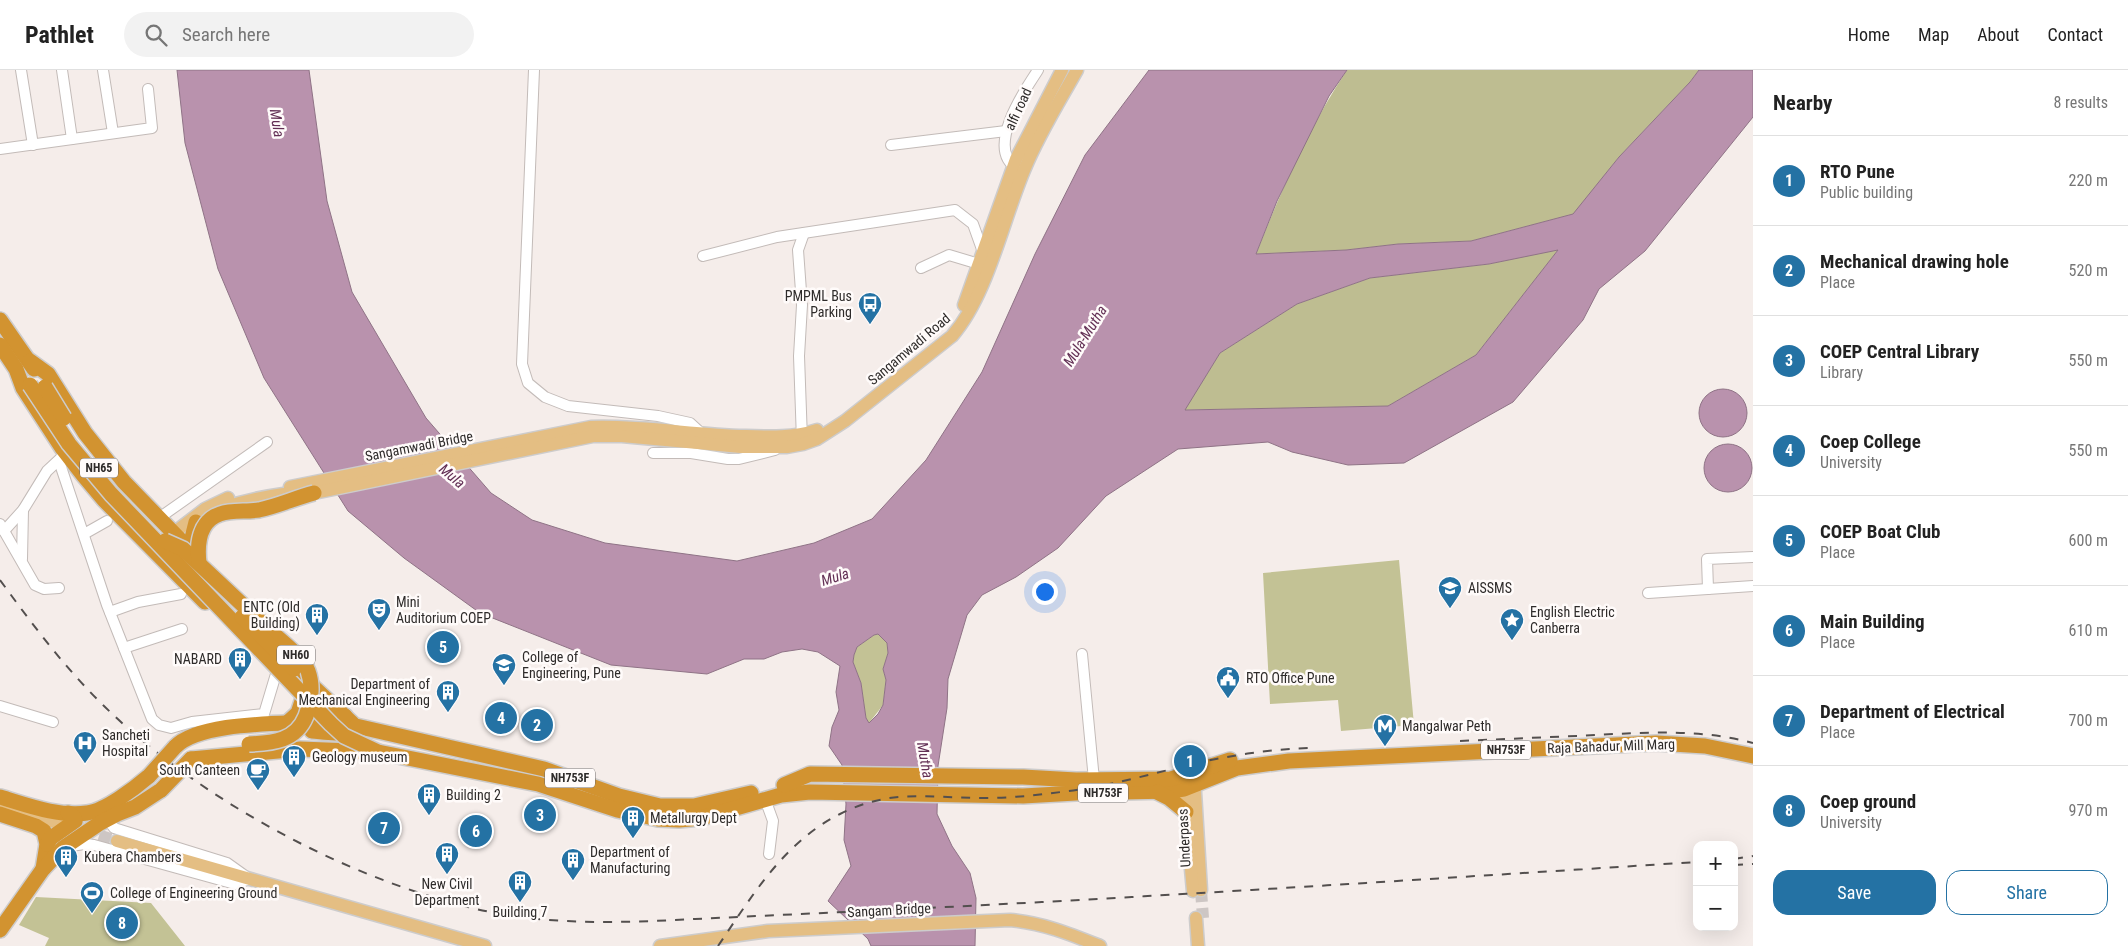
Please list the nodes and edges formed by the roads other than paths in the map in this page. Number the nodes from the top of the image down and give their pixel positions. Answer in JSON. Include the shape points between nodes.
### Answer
{"nodes":[{"id":1,"x":21,"y":70,"type":"edge"},
{"id":2,"x":62,"y":70,"type":"edge"},
{"id":3,"x":103,"y":70,"type":"edge"},
{"id":4,"x":534,"y":70,"type":"edge"},
{"id":5,"x":1038,"y":70,"type":"edge"},
{"id":6,"x":1062,"y":70,"type":"edge"},
{"id":7,"x":1076,"y":70,"type":"edge"},
{"id":8,"x":148,"y":89,"type":"dead end"},
{"id":9,"x":1006,"y":131,"type":"junction"},
{"id":10,"x":113,"y":133,"type":"junction"},
{"id":11,"x":72,"y":139,"type":"junction"},
{"id":12,"x":33,"y":144,"type":"junction"},
{"id":13,"x":891,"y":145,"type":"dead end"},
{"id":14,"x":0,"y":149,"type":"edge"},
{"id":15,"x":1018,"y":169,"type":"junction"},
{"id":16,"x":804,"y":233,"type":"junction"},
{"id":17,"x":703,"y":256,"type":"dead end"},
{"id":18,"x":981,"y":258,"type":"junction"},
{"id":19,"x":920,"y":268,"type":"dead end"},
{"id":20,"x":0,"y":320,"type":"edge"},
{"id":21,"x":0,"y":345,"type":"edge"},
{"id":22,"x":30,"y":361,"type":"junction"},
{"id":23,"x":16,"y":369,"type":"junction"},
{"id":24,"x":38,"y":386,"type":"junction"},
{"id":25,"x":569,"y":435,"type":"junction"},
{"id":26,"x":802,"y":439,"type":"junction"},
{"id":27,"x":702,"y":440,"type":"junction"},
{"id":28,"x":268,"y":442,"type":"dead end"},
{"id":29,"x":785,"y":442,"type":"junction"},
{"id":30,"x":653,"y":453,"type":"dead end"},
{"id":31,"x":62,"y":457,"type":"junction"},
{"id":32,"x":314,"y":493,"type":"junction"},
{"id":33,"x":23,"y":510,"type":"junction"},
{"id":34,"x":207,"y":511,"type":"junction"},
{"id":35,"x":158,"y":518,"type":"junction"},
{"id":36,"x":107,"y":521,"type":"dead end"},
{"id":37,"x":196,"y":522,"type":"junction"},
{"id":38,"x":2,"y":527,"type":"edge"},
{"id":39,"x":84,"y":534,"type":"junction"},
{"id":40,"x":164,"y":544,"type":"junction"},
{"id":41,"x":1753,"y":557,"type":"edge"},
{"id":42,"x":195,"y":558,"type":"junction"},
{"id":43,"x":22,"y":560,"type":"junction"},
{"id":44,"x":1753,"y":586,"type":"edge"},
{"id":45,"x":59,"y":588,"type":"dead end"},
{"id":46,"x":1708,"y":589,"type":"junction"},
{"id":47,"x":1648,"y":593,"type":"dead end"},
{"id":48,"x":181,"y":594,"type":"dead end"},
{"id":49,"x":110,"y":612,"type":"junction"},
{"id":50,"x":182,"y":629,"type":"dead end"},
{"id":51,"x":124,"y":648,"type":"junction"},
{"id":52,"x":1082,"y":654,"type":"dead end"},
{"id":53,"x":298,"y":673,"type":"junction"},
{"id":54,"x":276,"y":674,"type":"junction"},
{"id":55,"x":302,"y":701,"type":"junction"},
{"id":56,"x":0,"y":706,"type":"edge"},
{"id":57,"x":350,"y":721,"type":"junction"},
{"id":58,"x":53,"y":722,"type":"dead end"},
{"id":59,"x":286,"y":724,"type":"junction"},
{"id":60,"x":322,"y":728,"type":"junction"},
{"id":61,"x":1753,"y":746,"type":"edge"},
{"id":62,"x":1474,"y":747,"type":"junction"},
{"id":63,"x":378,"y":752,"type":"junction"},
{"id":64,"x":181,"y":753,"type":"junction"},
{"id":65,"x":1753,"y":756,"type":"edge"},
{"id":66,"x":1094,"y":780,"type":"junction"},
{"id":67,"x":1189,"y":781,"type":"junction"},
{"id":68,"x":810,"y":783,"type":"junction"},
{"id":69,"x":1023,"y":787,"type":"junction"},
{"id":70,"x":1045,"y":790,"type":"junction"},
{"id":71,"x":1157,"y":792,"type":"junction"},
{"id":72,"x":0,"y":797,"type":"edge"},
{"id":73,"x":765,"y":799,"type":"junction"},
{"id":74,"x":0,"y":806,"type":"edge"},
{"id":75,"x":1186,"y":812,"type":"junction"},
{"id":76,"x":0,"y":814,"type":"edge"},
{"id":77,"x":106,"y":816,"type":"junction"},
{"id":78,"x":67,"y":819,"type":"junction"},
{"id":79,"x":117,"y":840,"type":"tunnel mouth"},
{"id":80,"x":47,"y":844,"type":"junction"},
{"id":81,"x":63,"y":848,"type":"junction"},
{"id":82,"x":769,"y":854,"type":"dead end"},
{"id":83,"x":43,"y":869,"type":"junction"},
{"id":84,"x":250,"y":879,"type":"junction"},
{"id":85,"x":0,"y":930,"type":"edge"},
{"id":86,"x":485,"y":946,"type":"edge"},
{"id":87,"x":660,"y":946,"type":"edge"},
{"id":88,"x":1100,"y":946,"type":"edge"},
{"id":89,"x":1198,"y":946,"type":"edge"},
{"id":90,"x":1206,"y":946,"type":"edge"}],
"edges":[{"from":1,"to":12,"type":"street"},
{"from":2,"to":11,"type":"street"},
{"from":3,"to":10,"type":"street"},
{"from":4,"to":27,"type":"street","via":[[522,364],[528,383],[545,398],[568,406],[658,416],[690,423]]},
{"from":5,"to":9,"type":"street","name":"alfi road","via":[[1020,97]]},
{"from":6,"to":15,"type":"main road","name":"Sangamwadi Road"},
{"from":7,"to":15,"type":"main road","name":"Sangamwadi Road"},
{"from":8,"to":10,"type":"street","via":[[152,128]]},
{"from":9,"to":13,"type":"street"},
{"from":9,"to":15,"type":"street","name":"alfi road","via":[[1005,151]]},
{"from":10,"to":11,"type":"street"},
{"from":11,"to":12,"type":"street"},
{"from":12,"to":14,"type":"street"},
{"from":15,"to":18,"type":"main road","name":"Sangamwadi Road"},
{"from":15,"to":26,"type":"main road","name":"Sangamwadi Road","via":[[980,288],[961,325],[952,336],[845,421],[817,439]]},
{"from":16,"to":17,"type":"street"},
{"from":16,"to":18,"type":"street","via":[[955,210],[973,224]]},
{"from":16,"to":26,"type":"street","via":[[798,250],[802,293]]},
{"from":18,"to":19,"type":"street","via":[[949,255]]},
{"from":18,"to":26,"type":"main road","name":"Sangamwadi Road","via":[[963,308],[950,325],[856,404]]},
{"from":20,"to":22,"type":"highway"},
{"from":21,"to":23,"type":"highway","number":"NH60"},
{"from":22,"to":24,"type":"highway","number":"NH65"},
{"from":22,"to":35,"type":"highway","via":[[48,374],[85,433]]},
{"from":23,"to":24,"type":"highway"},
{"from":23,"to":31,"type":"highway","number":"NH60","via":[[23,388]]},
{"from":24,"to":40,"type":"highway","number":"NH65","bridge":true,"via":[[79,444]]},
{"from":24,"to":63,"type":"highway","bridge":true,"via":[[69,444],[111,494],[344,736]]},
{"from":25,"to":27,"type":"main road","name":"Sangamwadi Bridge","via":[[591,427],[624,426]]},
{"from":25,"to":32,"type":"main road","name":"Sangamwadi Bridge"},
{"from":25,"to":34,"type":"main road","name":"Sangamwadi Bridge","via":[[229,498]]},
{"from":26,"to":29,"type":"main road","name":"Sangamwadi Road"},
{"from":27,"to":29,"type":"main road","name":"Sangamwadi Road"},
{"from":28,"to":35,"type":"street"},
{"from":29,"to":30,"type":"street","via":[[739,459],[692,453]]},
{"from":31,"to":33,"type":"street","via":[[47,471]]},
{"from":31,"to":39,"type":"street"},
{"from":31,"to":40,"type":"highway","number":"NH60","via":[[104,500]]},
{"from":32,"to":34,"type":"main road","name":"Sangamwadi Bridge","via":[[297,492]]},
{"from":32,"to":42,"type":"highway","bridge":true,"via":[[257,510],[221,514],[213,518],[202,530]]},
{"from":33,"to":38,"type":"street"},
{"from":33,"to":43,"type":"street"},
{"from":34,"to":37,"type":"main road","name":"Sangamwadi Bridge"},
{"from":34,"to":40,"type":"main road","name":"Sangamwadi Bridge"},
{"from":35,"to":40,"type":"highway"},
{"from":36,"to":39,"type":"street"},
{"from":37,"to":40,"type":"main road","name":"Sangamwadi Bridge"},
{"from":37,"to":42,"type":"highway","via":[[191,542]]},
{"from":38,"to":43,"type":"street"},
{"from":39,"to":49,"type":"street"},
{"from":40,"to":42,"type":"highway","number":"NH65","bridge":true,"via":[[183,549]]},
{"from":40,"to":53,"type":"highway","bridge":true},
{"from":40,"to":54,"type":"highway","number":"NH60","via":[[198,594]]},
{"from":41,"to":46,"type":"street","via":[[1707,559]]},
{"from":42,"to":53,"type":"highway","via":[[300,664]]},
{"from":42,"to":64,"type":"highway","number":"NH60","bridge":true,"via":[[292,651],[308,670],[311,687],[303,722],[298,730],[283,740]]},
{"from":43,"to":45,"type":"street","via":[[35,585]]},
{"from":44,"to":46,"type":"street"},
{"from":46,"to":47,"type":"street"},
{"from":48,"to":49,"type":"street","via":[[138,602]]},
{"from":49,"to":51,"type":"street"},
{"from":50,"to":51,"type":"street"},
{"from":51,"to":54,"type":"street","via":[[152,719],[171,728],[192,722],[264,714]]},
{"from":52,"to":66,"type":"street"},
{"from":53,"to":57,"type":"highway"},
{"from":54,"to":55,"type":"highway","number":"NH60"},
{"from":55,"to":59,"type":"highway","via":[[298,713]]},
{"from":55,"to":60,"type":"highway","number":"NH60"},
{"from":56,"to":58,"type":"street"},
{"from":57,"to":60,"type":"highway"},
{"from":57,"to":68,"type":"highway","number":"NH753F","via":[[544,769],[619,796],[660,806],[710,804],[784,785]]},
{"from":59,"to":60,"type":"highway","via":[[310,722]]},
{"from":59,"to":64,"type":"highway","via":[[216,729],[186,739]]},
{"from":60,"to":64,"type":"highway","via":[[222,736],[208,739]]},
{"from":61,"to":62,"type":"highway","name":"Raja Bahadur Mill Marg","number":"NH753F","via":[[1706,737],[1656,734]]},
{"from":62,"to":65,"type":"highway","name":"Raja Bahadur Mill Marg","number":"NH753F","via":[[1664,744],[1712,747]]},
{"from":62,"to":67,"type":"highway","name":"Raja Bahadur Mill Marg","number":"NH753F","via":[[1259,764]]},
{"from":63,"to":64,"type":"highway","bridge":true,"via":[[300,748]]},
{"from":63,"to":73,"type":"highway","number":"NH753F","via":[[538,784],[617,810],[658,819],[701,818]]},
{"from":64,"to":77,"type":"highway","bridge":true,"via":[[155,782],[138,785]]},
{"from":66,"to":67,"type":"highway","name":"Raja Bahadur Mill Marg","number":"NH753F"},
{"from":66,"to":69,"type":"highway","name":"Raja Bahadur Mill Marg","number":"NH753F"},
{"from":66,"to":70,"type":"highway","name":"Raja Bahadur Mill Marg","number":"NH753F"},
{"from":67,"to":71,"type":"highway","name":"Raja Bahadur Mill Marg","number":"NH753F"},
{"from":67,"to":75,"type":"main road","name":"Underpass"},
{"from":67,"to":75,"type":"main road","name":"Underpass","via":[[1197,891]]},
{"from":68,"to":69,"type":"highway","number":"NH753F"},
{"from":68,"to":73,"type":"highway","number":"NH753F"},
{"from":69,"to":70,"type":"highway","name":"Raja Bahadur Mill Marg","number":"NH753F"},
{"from":70,"to":71,"type":"highway","name":"Raja Bahadur Mill Marg","number":"NH753F"},
{"from":71,"to":75,"type":"highway"},
{"from":72,"to":78,"type":"highway","via":[[48,810]]},
{"from":73,"to":82,"type":"street","via":[[773,821]]},
{"from":74,"to":78,"type":"main road"},
{"from":76,"to":80,"type":"highway","via":[[44,831]]},
{"from":77,"to":78,"type":"highway","via":[[88,813]]},
{"from":77,"to":81,"type":"highway"},
{"from":77,"to":84,"type":"street","via":[[114,828],[227,863]]},
{"from":78,"to":80,"type":"highway","via":[[74,817],[75,821]]},
{"from":79,"to":84,"type":"main road"},
{"from":80,"to":83,"type":"highway"},
{"from":81,"to":83,"type":"highway"},
{"from":81,"to":84,"type":"street","via":[[94,845],[235,884]]},
{"from":83,"to":85,"type":"highway"},
{"from":84,"to":86,"type":"main road"},
{"from":87,"to":88,"type":"main road","name":"Sangam Bridge","via":[[768,931],[1010,920],[1035,922]]},
{"from":89,"to":90,"type":"main road","via":[[1199,918]]}]}
